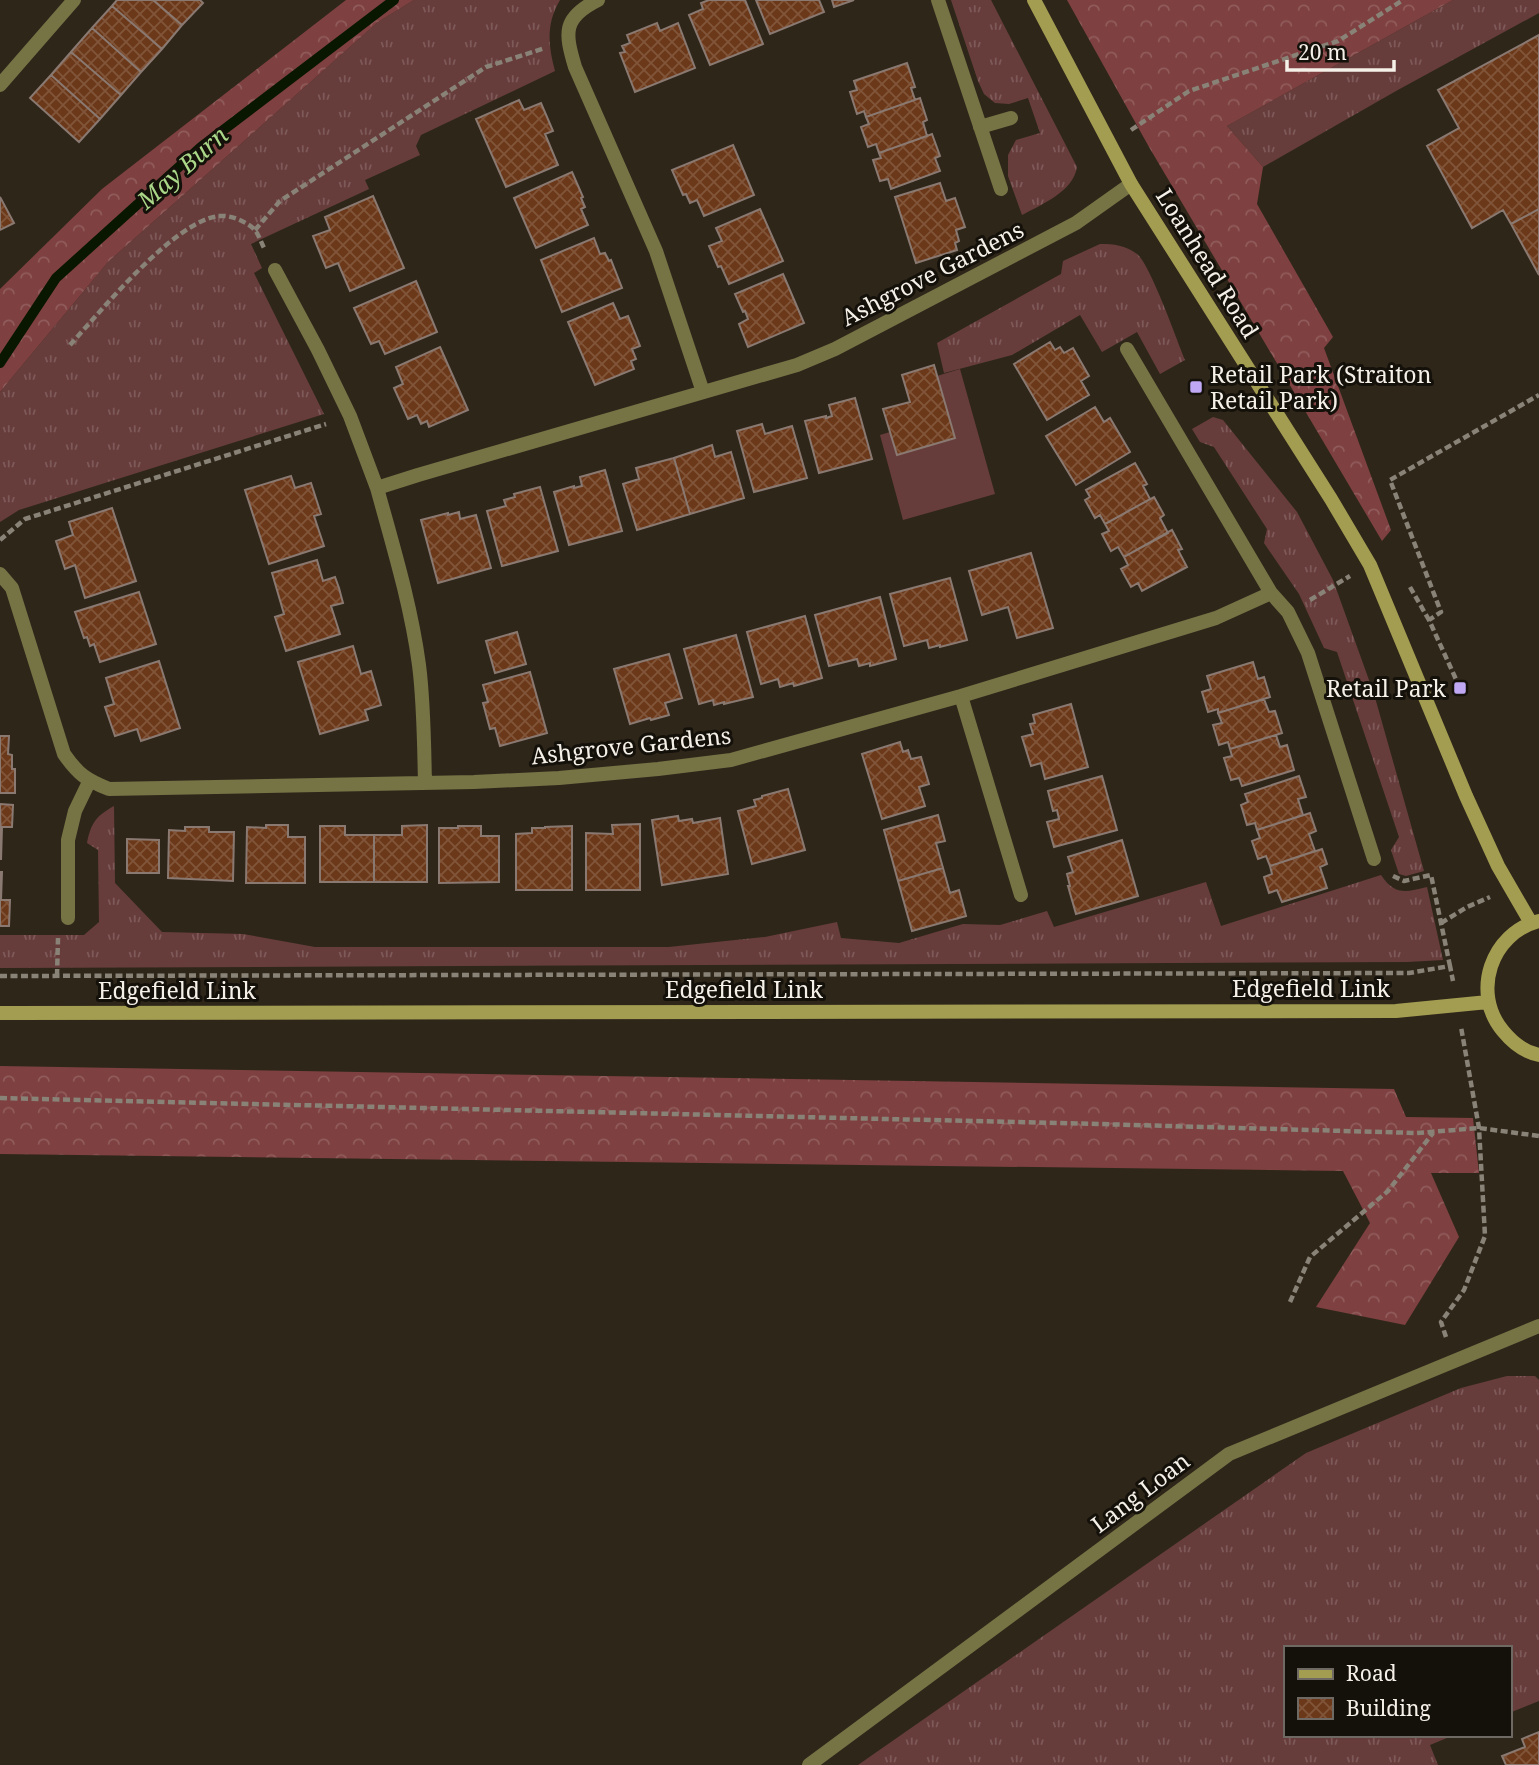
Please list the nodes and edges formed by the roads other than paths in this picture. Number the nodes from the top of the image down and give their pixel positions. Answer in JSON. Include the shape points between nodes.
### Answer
{"nodes":[{"id":1,"x":74,"y":0,"type":"edge"},
{"id":2,"x":598,"y":0,"type":"edge"},
{"id":3,"x":938,"y":0,"type":"edge"},
{"id":4,"x":1034,"y":0,"type":"edge"},
{"id":5,"x":0,"y":85,"type":"edge"},
{"id":6,"x":1011,"y":118,"type":"dead end"},
{"id":7,"x":980,"y":127,"type":"junction"},
{"id":8,"x":1131,"y":184,"type":"junction"},
{"id":9,"x":1001,"y":189,"type":"dead end"},
{"id":10,"x":275,"y":270,"type":"road end"},
{"id":11,"x":1127,"y":349,"type":"dead end"},
{"id":12,"x":703,"y":392,"type":"junction"},
{"id":13,"x":377,"y":488,"type":"junction"},
{"id":14,"x":0,"y":573,"type":"edge"},
{"id":15,"x":1271,"y":593,"type":"junction"},
{"id":16,"x":961,"y":696,"type":"junction"},
{"id":17,"x":89,"y":782,"type":"junction"},
{"id":18,"x":425,"y":783,"type":"junction"},
{"id":19,"x":1374,"y":859,"type":"road end"},
{"id":20,"x":1021,"y":895,"type":"dead end"},
{"id":21,"x":68,"y":918,"type":"dead end"},
{"id":22,"x":1535,"y":922,"type":"edge"},
{"id":23,"x":1488,"y":1002,"type":"junction"},
{"id":24,"x":0,"y":1013,"type":"edge"},
{"id":25,"x":1539,"y":1055,"type":"edge"},
{"id":26,"x":1539,"y":1326,"type":"edge"},
{"id":27,"x":808,"y":1765,"type":"edge"}],
"edges":[{"from":1,"to":5,"type":"street"},
{"from":2,"to":12,"type":"street","via":[[570,23],[567,41],[656,251]]},
{"from":3,"to":7,"type":"street","name":"Ashgrove Gardens"},
{"from":4,"to":8,"type":"street","name":"Loanhead Road"},
{"from":6,"to":7,"type":"street"},
{"from":7,"to":9,"type":"street","name":"Ashgrove Gardens"},
{"from":8,"to":12,"type":"street","name":"Ashgrove Gardens","via":[[1076,223],[835,349]]},
{"from":8,"to":22,"type":"street","name":"Loanhead Road","via":[[1370,565],[1466,796],[1511,888]]},
{"from":10,"to":13,"type":"street","via":[[351,416]]},
{"from":11,"to":15,"type":"street"},
{"from":12,"to":13,"type":"street","name":"Ashgrove Gardens"},
{"from":13,"to":18,"type":"street","via":[[419,665]]},
{"from":14,"to":17,"type":"street","via":[[12,588],[64,754]]},
{"from":15,"to":16,"type":"street","name":"Ashgrove Gardens","via":[[1216,618]]},
{"from":15,"to":19,"type":"street","via":[[1289,612],[1308,653]]},
{"from":16,"to":18,"type":"street","name":"Ashgrove Gardens","via":[[731,760],[559,778]]},
{"from":16,"to":20,"type":"street"},
{"from":17,"to":18,"type":"street","name":"Ashgrove Gardens","via":[[109,789]]},
{"from":17,"to":21,"type":"street","via":[[68,840]]},
{"from":22,"to":23,"type":"street","via":[[1510,935],[1495,955],[1487,978]]},
{"from":23,"to":24,"type":"street","name":"Edgefield Link","via":[[1396,1012]]},
{"from":23,"to":25,"type":"street","via":[[1497,1024],[1512,1042]]},
{"from":26,"to":27,"type":"street","name":"Lang Loan","via":[[1228,1454]]}]}
